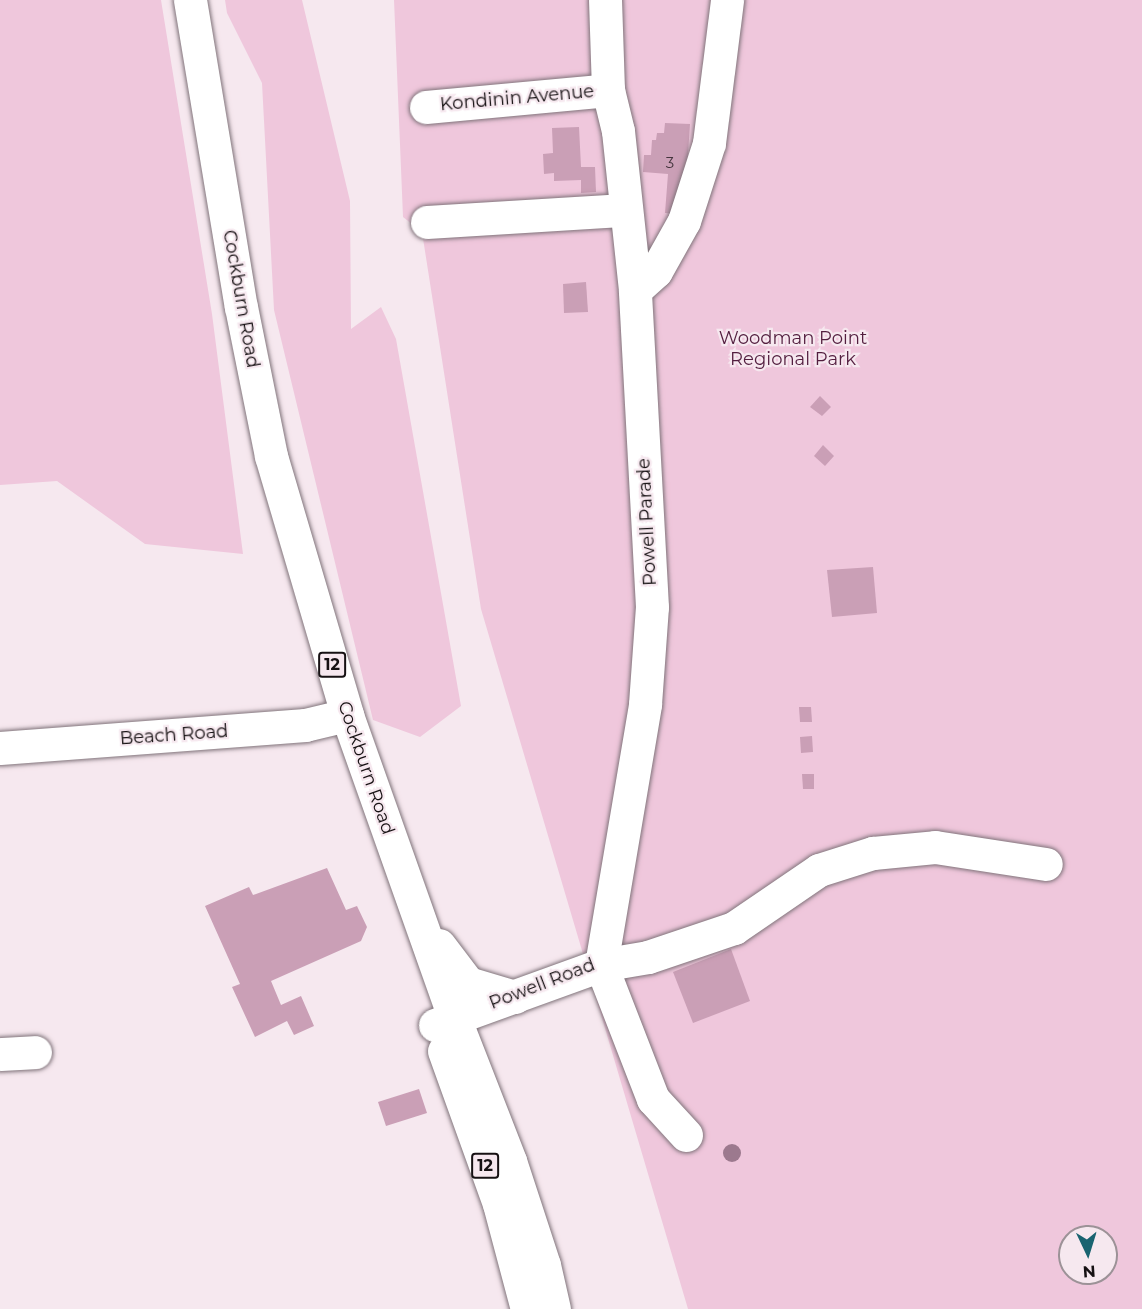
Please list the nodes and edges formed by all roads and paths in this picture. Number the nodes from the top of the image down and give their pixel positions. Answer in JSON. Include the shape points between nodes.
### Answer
{"nodes":[{"id":1,"x":174,"y":0,"type":"edge"},
{"id":2,"x":190,"y":0,"type":"edge"},
{"id":3,"x":605,"y":0,"type":"edge"},
{"id":4,"x":727,"y":0,"type":"edge"},
{"id":5,"x":608,"y":90,"type":"junction"},
{"id":6,"x":426,"y":107,"type":"dead end"},
{"id":7,"x":625,"y":210,"type":"junction"},
{"id":8,"x":427,"y":222,"type":"dead end"},
{"id":9,"x":635,"y":290,"type":"junction"},
{"id":10,"x":337,"y":718,"type":"junction"},
{"id":11,"x":0,"y":748,"type":"edge"},
{"id":12,"x":1046,"y":864,"type":"dead end"},
{"id":13,"x":610,"y":910,"type":"joint"},
{"id":14,"x":419,"y":920,"type":"junction"},
{"id":15,"x":601,"y":965,"type":"junction"},
{"id":16,"x":515,"y":997,"type":"junction"},
{"id":17,"x":444,"y":1021,"type":"junction"},
{"id":18,"x":35,"y":1052,"type":"dead end"},
{"id":19,"x":0,"y":1054,"type":"edge"},
{"id":20,"x":686,"y":1135,"type":"dead end"},
{"id":21,"x":527,"y":1309,"type":"edge"},
{"id":22,"x":554,"y":1309,"type":"edge"}],
"edges":[{"from":1,"to":10,"type":"main road","name":"Cockburn Road","number":"12","via":[[249,427]]},
{"from":2,"to":10,"type":"main road","name":"Cockburn Road","number":"12","via":[[241,307],[271,456]]},
{"from":3,"to":5,"type":"main road","name":"Powell Parade"},
{"from":4,"to":9,"type":"main road","via":[[709,143],[695,188],[684,221],[656,270]]},
{"from":5,"to":6,"type":"main road","name":"Kondinin Avenue"},
{"from":5,"to":7,"type":"main road","name":"Powell Parade","via":[[618,131]]},
{"from":7,"to":8,"type":"main road"},
{"from":7,"to":9,"type":"main road","name":"Powell Parade"},
{"from":9,"to":13,"type":"main road","name":"Powell Parade","via":[[652,607],[645,704]]},
{"from":10,"to":11,"type":"main road","name":"Beach Road","via":[[305,725]]},
{"from":10,"to":14,"type":"main road","name":"Cockburn Road","number":"12"},
{"from":10,"to":17,"type":"main road","name":"Cockburn Road","number":"12"},
{"from":12,"to":15,"type":"main road","via":[[935,847],[873,853],[819,870],[734,928],[648,957]]},
{"from":13,"to":15,"type":"main road","name":"Powell Road"},
{"from":14,"to":16,"type":"main road","via":[[468,984]]},
{"from":14,"to":17,"type":"main road","name":"Cockburn Road","number":"12"},
{"from":15,"to":16,"type":"main road","name":"Powell Road"},
{"from":15,"to":20,"type":"main road","via":[[653,1099]]},
{"from":16,"to":17,"type":"main road","name":"Powell Road"},
{"from":17,"to":21,"type":"main road","name":"Cockburn Road","number":"12"},
{"from":17,"to":22,"type":"main road","name":"Cockburn Road","number":"12","via":[[510,1161]]},
{"from":18,"to":19,"type":"main road"}]}
